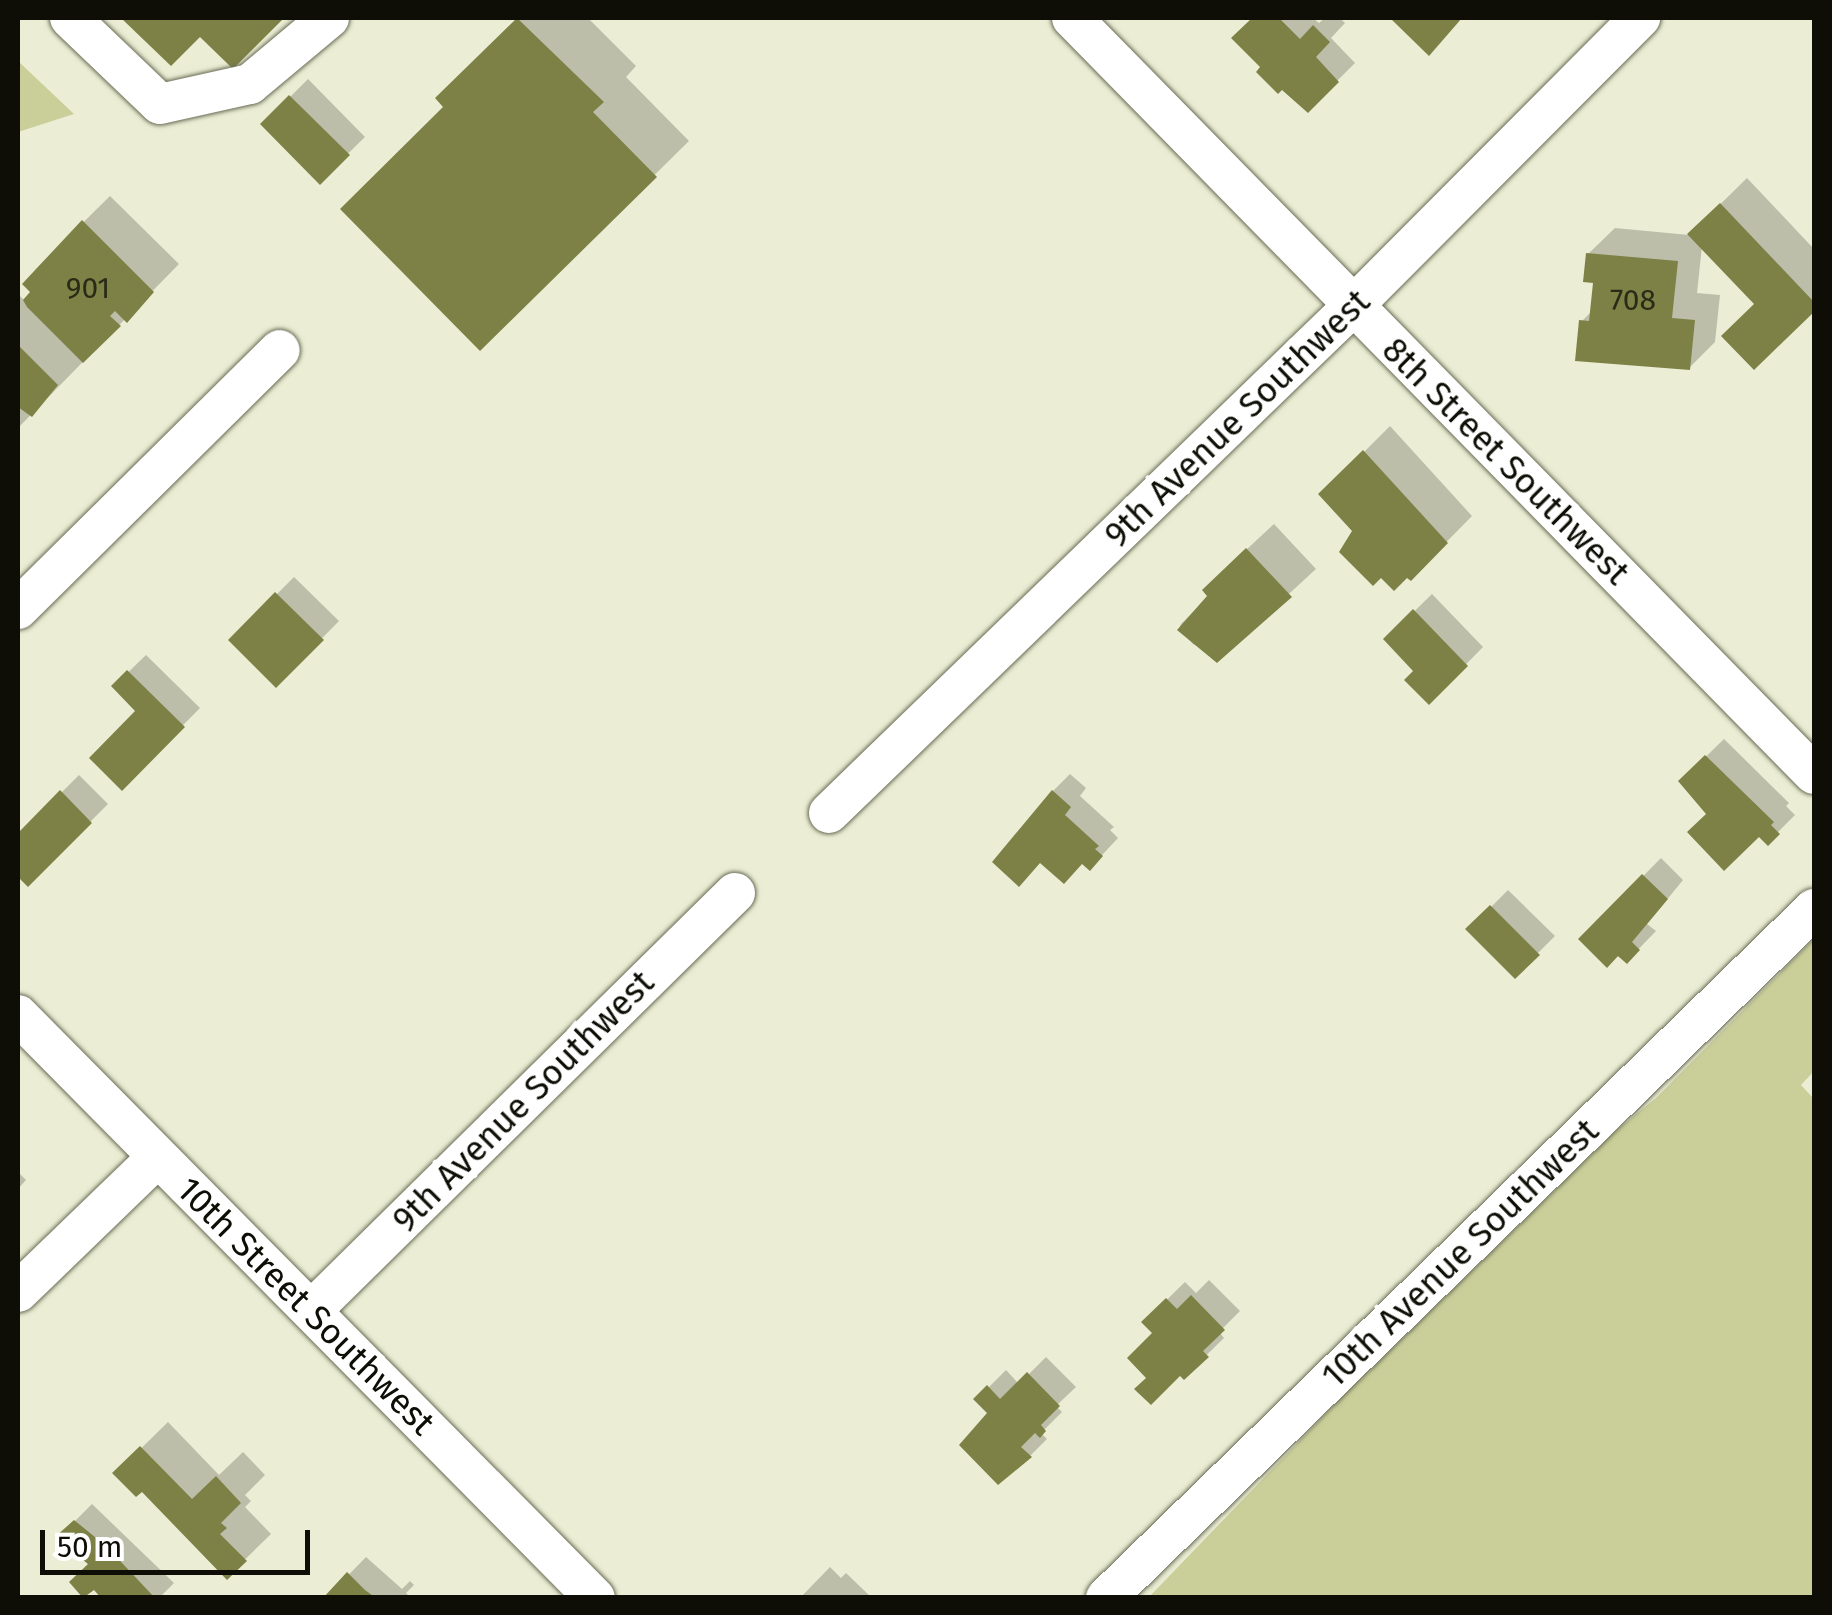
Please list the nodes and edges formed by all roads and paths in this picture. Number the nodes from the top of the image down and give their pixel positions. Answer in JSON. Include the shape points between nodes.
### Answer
{"nodes":[{"id":1,"x":70,"y":18,"type":"edge"},
{"id":2,"x":329,"y":18,"type":"edge"},
{"id":3,"x":1072,"y":18,"type":"edge"},
{"id":4,"x":1640,"y":18,"type":"edge"},
{"id":5,"x":1353,"y":306,"type":"junction"},
{"id":6,"x":280,"y":350,"type":"dead end"},
{"id":7,"x":18,"y":610,"type":"edge"},
{"id":8,"x":1814,"y":774,"type":"edge"},
{"id":9,"x":829,"y":813,"type":"dead end"},
{"id":10,"x":735,"y":893,"type":"dead end"},
{"id":11,"x":1814,"y":909,"type":"edge"},
{"id":12,"x":18,"y":1015,"type":"edge"},
{"id":13,"x":157,"y":1158,"type":"junction"},
{"id":14,"x":18,"y":1292,"type":"edge"},
{"id":15,"x":312,"y":1310,"type":"junction"},
{"id":16,"x":595,"y":1598,"type":"edge"},
{"id":17,"x":1106,"y":1598,"type":"edge"}],
"edges":[{"from":1,"to":2,"type":"street","via":[[160,104],[250,84]]},
{"from":3,"to":5,"type":"street","name":"8th Street Southwest"},
{"from":4,"to":5,"type":"street","name":"9th Avenue Southwest"},
{"from":5,"to":8,"type":"street","name":"8th Street Southwest"},
{"from":5,"to":9,"type":"street","name":"9th Avenue Southwest"},
{"from":6,"to":7,"type":"street"},
{"from":10,"to":15,"type":"street","name":"9th Avenue Southwest"},
{"from":11,"to":17,"type":"street","name":"10th Avenue Southwest"},
{"from":12,"to":13,"type":"street","name":"10th Street Southwest"},
{"from":13,"to":14,"type":"street"},
{"from":13,"to":15,"type":"street","name":"10th Street Southwest"},
{"from":15,"to":16,"type":"street","name":"10th Street Southwest"}]}
